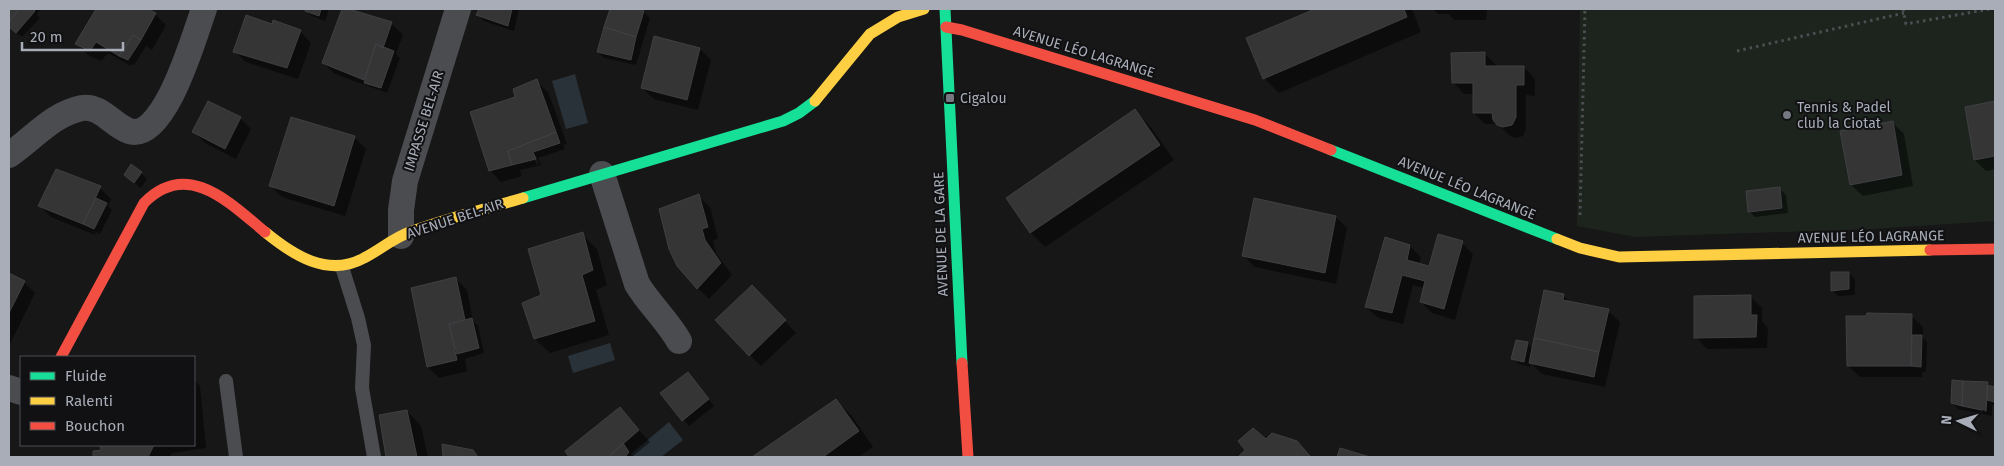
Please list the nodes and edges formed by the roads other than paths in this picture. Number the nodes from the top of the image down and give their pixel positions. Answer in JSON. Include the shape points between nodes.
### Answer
{"nodes":[{"id":1,"x":204,"y":9,"type":"edge"},
{"id":2,"x":458,"y":9,"type":"edge"},
{"id":3,"x":924,"y":9,"type":"edge"},
{"id":4,"x":945,"y":9,"type":"edge"},
{"id":5,"x":946,"y":28,"type":"junction"},
{"id":6,"x":9,"y":155,"type":"edge"},
{"id":7,"x":602,"y":174,"type":"junction"},
{"id":8,"x":401,"y":236,"type":"junction"},
{"id":9,"x":1995,"y":249,"type":"edge"},
{"id":10,"x":342,"y":267,"type":"junction"},
{"id":11,"x":678,"y":341,"type":"dead end"},
{"id":12,"x":62,"y":356,"type":"edge"},
{"id":13,"x":226,"y":381,"type":"dead end"},
{"id":14,"x":236,"y":457,"type":"edge"},
{"id":15,"x":374,"y":457,"type":"edge"},
{"id":16,"x":968,"y":457,"type":"edge"}],
"edges":[{"from":1,"to":6,"type":"street","via":[[176,86],[164,110],[152,124],[140,131],[130,131],[100,111],[84,108],[55,118]]},
{"from":2,"to":8,"type":"street","name":"IMPASSE BEL-AIR","via":[[405,181]]},
{"from":3,"to":7,"type":"street","name":"AVENUE BEL-AIR","via":[[898,17],[870,34],[815,102],[791,118]]},
{"from":4,"to":5,"type":"street","name":"AVENUE DE LA GARE"},
{"from":5,"to":9,"type":"street","name":"AVENUE LÉO LAGRANGE","via":[[962,30],[1255,120],[1580,248],[1619,257]]},
{"from":5,"to":16,"type":"street","name":"AVENUE DE LA GARE"},
{"from":7,"to":8,"type":"street","name":"AVENUE BEL-AIR","via":[[437,222]]},
{"from":7,"to":11,"type":"street","via":[[637,284],[669,324]]},
{"from":8,"to":10,"type":"street","name":"AVENUE BEL-AIR","via":[[367,258]]},
{"from":10,"to":12,"type":"street","name":"AVENUE BEL-AIR","via":[[310,261],[288,249],[216,193],[196,185],[164,186],[153,192],[144,203]]},
{"from":10,"to":15,"type":"lane","via":[[364,345],[362,388]]},
{"from":13,"to":14,"type":"lane"}]}
